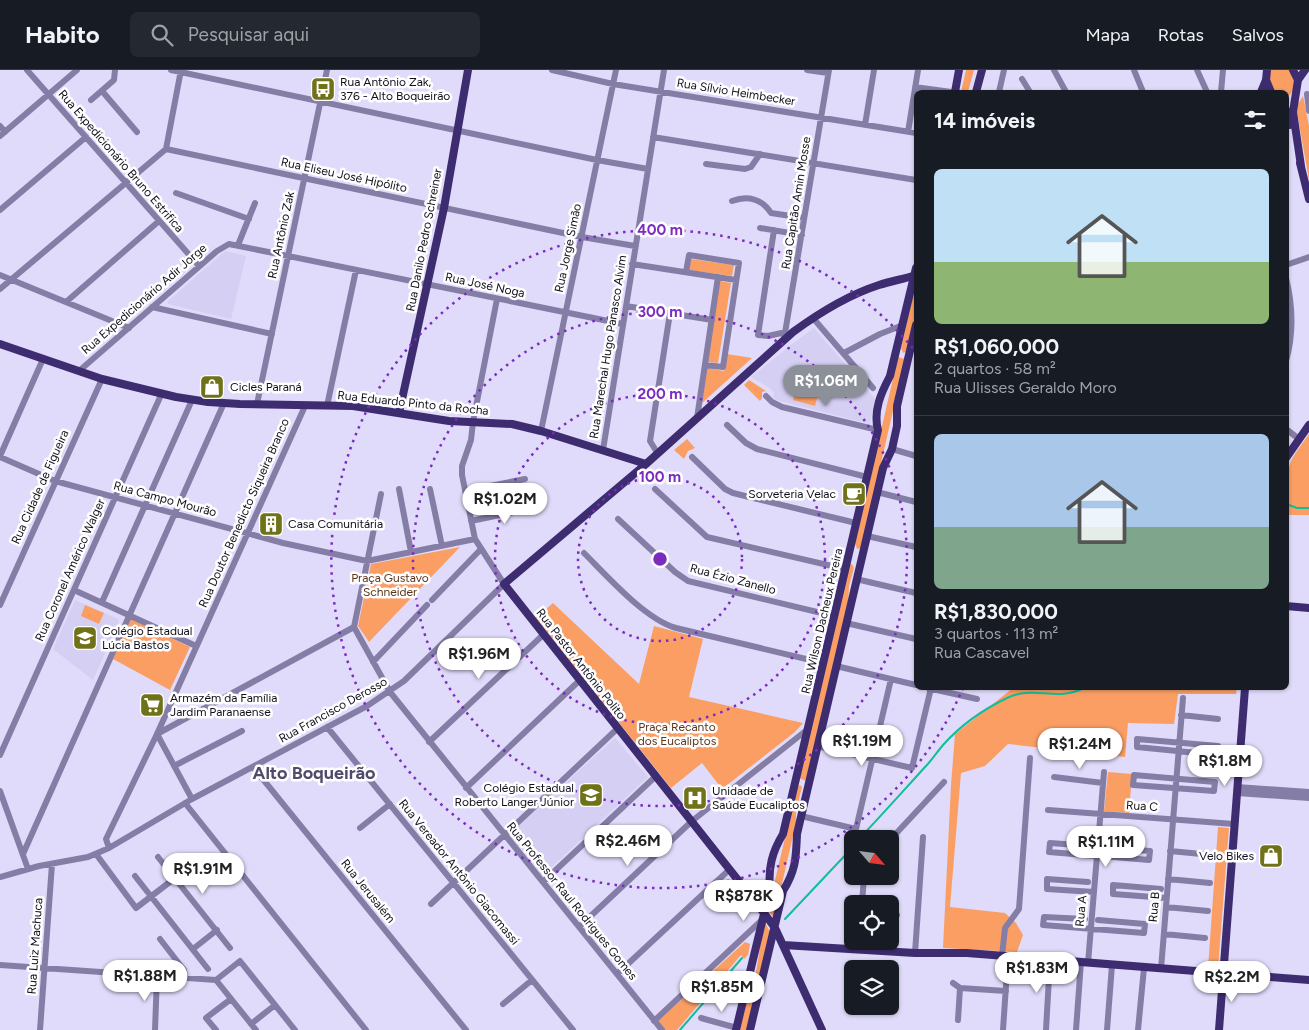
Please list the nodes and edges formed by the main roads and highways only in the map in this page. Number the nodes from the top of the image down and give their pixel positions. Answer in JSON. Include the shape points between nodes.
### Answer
{"nodes":[{"id":1,"x":468,"y":70,"type":"edge"},
{"id":2,"x":959,"y":70,"type":"edge"},
{"id":3,"x":982,"y":70,"type":"edge"},
{"id":4,"x":1293,"y":70,"type":"edge"},
{"id":5,"x":1304,"y":70,"type":"edge"},
{"id":6,"x":1267,"y":73,"type":"edge"},
{"id":7,"x":1298,"y":80,"type":"junction"},
{"id":8,"x":954,"y":90,"type":"edge"},
{"id":9,"x":977,"y":90,"type":"edge"},
{"id":10,"x":1262,"y":90,"type":"edge"},
{"id":11,"x":1271,"y":90,"type":"edge"},
{"id":12,"x":1296,"y":92,"type":"junction"},
{"id":13,"x":1289,"y":99,"type":"edge"},
{"id":14,"x":1289,"y":121,"type":"edge"},
{"id":15,"x":1301,"y":166,"type":"junction"},
{"id":16,"x":1309,"y":199,"type":"edge"},
{"id":17,"x":914,"y":274,"type":"edge"},
{"id":18,"x":914,"y":281,"type":"edge"},
{"id":19,"x":914,"y":339,"type":"edge"},
{"id":20,"x":0,"y":344,"type":"edge"},
{"id":21,"x":896,"y":351,"type":"junction"},
{"id":22,"x":909,"y":354,"type":"junction"},
{"id":23,"x":399,"y":413,"type":"junction"},
{"id":24,"x":1309,"y":425,"type":"edge"},
{"id":25,"x":1289,"y":452,"type":"edge"},
{"id":26,"x":646,"y":464,"type":"junction"},
{"id":27,"x":851,"y":545,"type":"junction"},
{"id":28,"x":864,"y":548,"type":"junction"},
{"id":29,"x":846,"y":567,"type":"junction"},
{"id":30,"x":859,"y":568,"type":"junction"},
{"id":31,"x":504,"y":584,"type":"joint"},
{"id":32,"x":1289,"y":606,"type":"edge"},
{"id":33,"x":1309,"y":608,"type":"edge"},
{"id":34,"x":1245,"y":690,"type":"edge"},
{"id":35,"x":794,"y":785,"type":"junction"},
{"id":36,"x":807,"y":789,"type":"junction"},
{"id":37,"x":768,"y":896,"type":"junction"},
{"id":38,"x":754,"y":899,"type":"junction"},
{"id":39,"x":764,"y":916,"type":"junction"},
{"id":40,"x":774,"y":928,"type":"junction"},
{"id":41,"x":844,"y":945,"type":"edge"},
{"id":42,"x":784,"y":947,"type":"junction"},
{"id":43,"x":894,"y":950,"type":"edge"},
{"id":44,"x":769,"y":952,"type":"junction"},
{"id":45,"x":750,"y":974,"type":"junction"},
{"id":46,"x":1223,"y":974,"type":"junction"},
{"id":47,"x":763,"y":977,"type":"junction"},
{"id":48,"x":1309,"y":980,"type":"edge"},
{"id":49,"x":737,"y":1029,"type":"edge"},
{"id":50,"x":750,"y":1030,"type":"edge"},
{"id":51,"x":822,"y":1030,"type":"edge"},
{"id":52,"x":1219,"y":1030,"type":"edge"}],
"edges":[{"from":1,"to":23,"type":"main road","name":"Rua Danilo Pedro Schreiner","via":[[444,208]]},
{"from":2,"to":8,"type":"main road"},
{"from":3,"to":9,"type":"main road"},
{"from":4,"to":7,"type":"main road"},
{"from":5,"to":7,"type":"main road"},
{"from":6,"to":10,"type":"main road"},
{"from":6,"to":11,"type":"main road"},
{"from":7,"to":12,"type":"main road"},
{"from":12,"to":13,"type":"main road"},
{"from":12,"to":15,"type":"main road","via":[[1293,112]]},
{"from":14,"to":15,"type":"main road"},
{"from":15,"to":16,"type":"main road"},
{"from":17,"to":26,"type":"main road","name":"Rua Francisco Derosso","via":[[855,294],[785,335]]},
{"from":18,"to":21,"type":"main road","name":"Rua Wilson Dacheux Pereira"},
{"from":19,"to":22,"type":"main road","name":"Rua Wilson Dacheux Pereira"},
{"from":20,"to":23,"type":"main road","name":"Rua Eduardo Pinto da Rocha","via":[[102,379],[161,395],[224,403],[361,407]]},
{"from":21,"to":22,"type":"main road","via":[[904,356]]},
{"from":21,"to":27,"type":"main road","name":"Rua Wilson Dacheux Pereira","via":[[878,407],[878,430]]},
{"from":22,"to":28,"type":"main road","name":"Rua Wilson Dacheux Pereira","via":[[897,406],[892,449],[883,468]]},
{"from":23,"to":26,"type":"main road","name":"Rua Eduardo Pinto da Rocha","via":[[448,421],[512,424]]},
{"from":24,"to":25,"type":"main road"},
{"from":26,"to":31,"type":"main road","name":"Rua Francisco Derosso"},
{"from":27,"to":28,"type":"main road","via":[[856,551]]},
{"from":27,"to":29,"type":"main road","name":"Rua Wilson Dacheux Pereira"},
{"from":28,"to":30,"type":"main road","name":"Rua Wilson Dacheux Pereira"},
{"from":29,"to":30,"type":"main road","via":[[854,561]]},
{"from":29,"to":35,"type":"main road","name":"Rua Wilson Dacheux Pereira"},
{"from":30,"to":36,"type":"main road","name":"Rua Wilson Dacheux Pereira"},
{"from":31,"to":38,"type":"main road","name":"Rua Pastor Antônio Polito"},
{"from":32,"to":33,"type":"main road"},
{"from":34,"to":46,"type":"main road"},
{"from":35,"to":36,"type":"main road","via":[[801,783]]},
{"from":35,"to":37,"type":"main road","name":"Rua Wilson Dacheux Pereira","via":[[783,834],[773,852]]},
{"from":36,"to":40,"type":"main road","name":"Rua Wilson Dacheux Pereira","via":[[792,875],[783,891]]},
{"from":37,"to":38,"type":"main road"},
{"from":37,"to":39,"type":"main road","name":"Rua Wilson Dacheux Pereira"},
{"from":38,"to":39,"type":"main road","name":"Rua Pastor Antônio Polito"},
{"from":39,"to":40,"type":"main road","name":"Rua Pastor Antônio Polito"},
{"from":39,"to":45,"type":"main road","name":"Rua Wilson Dacheux Pereira"},
{"from":40,"to":42,"type":"main road","name":"Rua Pastor Antônio Polito"},
{"from":40,"to":44,"type":"main road","name":"Rua Wilson Dacheux Pereira"},
{"from":41,"to":42,"type":"main road"},
{"from":42,"to":44,"type":"main road"},
{"from":42,"to":51,"type":"main road","name":"Rua Pastor Antônio Polito"},
{"from":43,"to":46,"type":"main road"},
{"from":44,"to":47,"type":"main road","name":"Rua Wilson Dacheux Pereira"},
{"from":45,"to":47,"type":"main road","via":[[754,981]]},
{"from":45,"to":49,"type":"main road","name":"Rua Wilson Dacheux Pereira"},
{"from":46,"to":48,"type":"main road"},
{"from":46,"to":52,"type":"main road"},
{"from":47,"to":50,"type":"main road","name":"Rua Wilson Dacheux Pereira"}]}
